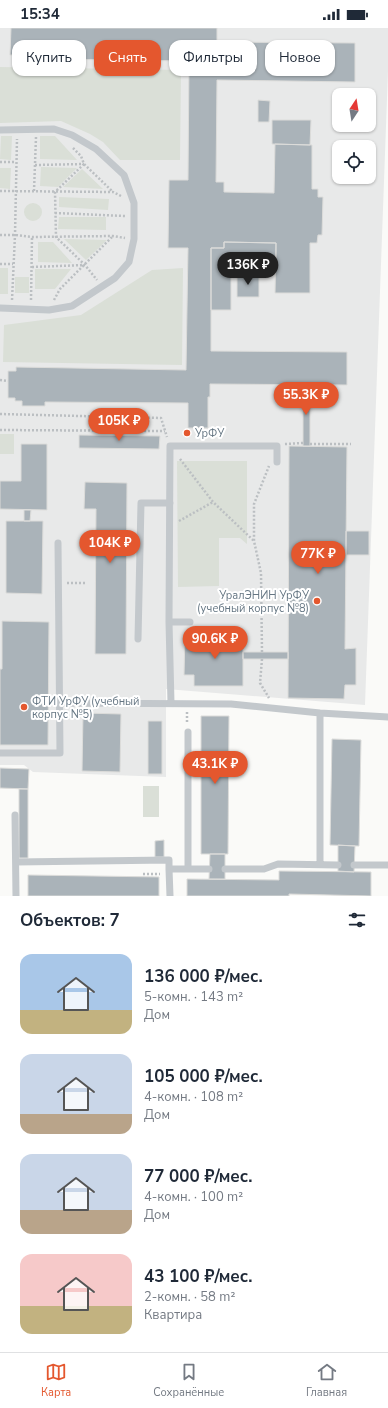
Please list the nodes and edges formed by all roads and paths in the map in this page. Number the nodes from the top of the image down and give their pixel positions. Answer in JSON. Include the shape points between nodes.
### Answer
{"nodes":[{"id":1,"x":17,"y":129,"type":"junction"},
{"id":2,"x":37,"y":129,"type":"junction"},
{"id":3,"x":0,"y":130,"type":"edge"},
{"id":4,"x":70,"y":145,"type":"dead end"},
{"id":5,"x":0,"y":162,"type":"edge"},
{"id":6,"x":16,"y":162,"type":"junction"},
{"id":7,"x":84,"y":164,"type":"junction"},
{"id":8,"x":35,"y":165,"type":"junction"},
{"id":9,"x":15,"y":190,"type":"junction"},
{"id":10,"x":0,"y":191,"type":"edge"},
{"id":11,"x":34,"y":191,"type":"junction"},
{"id":12,"x":55,"y":192,"type":"junction"},
{"id":13,"x":113,"y":192,"type":"junction"},
{"id":14,"x":134,"y":203,"type":"junction"},
{"id":15,"x":55,"y":213,"type":"junction"},
{"id":16,"x":134,"y":216,"type":"junction"},
{"id":17,"x":0,"y":235,"type":"edge"},
{"id":18,"x":15,"y":235,"type":"junction"},
{"id":19,"x":113,"y":236,"type":"junction"},
{"id":20,"x":32,"y":237,"type":"junction"},
{"id":21,"x":56,"y":237,"type":"junction"},
{"id":22,"x":134,"y":239,"type":"junction"},
{"id":23,"x":0,"y":264,"type":"edge"},
{"id":24,"x":13,"y":264,"type":"junction"},
{"id":25,"x":85,"y":265,"type":"junction"},
{"id":26,"x":32,"y":267,"type":"junction"},
{"id":27,"x":102,"y":286,"type":"junction"},
{"id":28,"x":0,"y":308,"type":"edge"},
{"id":29,"x":12,"y":309,"type":"junction"},
{"id":30,"x":31,"y":309,"type":"junction"},
{"id":31,"x":49,"y":310,"type":"junction"},
{"id":32,"x":0,"y":380,"type":"edge"},
{"id":33,"x":8,"y":381,"type":"dead end"},
{"id":34,"x":0,"y":414,"type":"edge"},
{"id":35,"x":0,"y":430,"type":"edge"},
{"id":36,"x":165,"y":432,"type":"junction"},
{"id":37,"x":303,"y":443,"type":"dead end"},
{"id":38,"x":310,"y":444,"type":"dead end"},
{"id":39,"x":351,"y":444,"type":"dead end"},
{"id":40,"x":170,"y":446,"type":"junction"},
{"id":41,"x":277,"y":446,"type":"junction"},
{"id":42,"x":277,"y":462,"type":"dead end"},
{"id":43,"x":213,"y":502,"type":"junction"},
{"id":44,"x":170,"y":503,"type":"junction"},
{"id":45,"x":170,"y":526,"type":"junction"},
{"id":46,"x":254,"y":541,"type":"junction"},
{"id":47,"x":58,"y":543,"type":"dead end"},
{"id":48,"x":58,"y":583,"type":"junction"},
{"id":49,"x":87,"y":583,"type":"dead end"},
{"id":50,"x":169,"y":622,"type":"junction"},
{"id":51,"x":190,"y":622,"type":"dead end"},
{"id":52,"x":138,"y":639,"type":"dead end"},
{"id":53,"x":262,"y":652,"type":"dead end"},
{"id":54,"x":262,"y":659,"type":"dead end"},
{"id":55,"x":60,"y":703,"type":"junction"},
{"id":56,"x":171,"y":703,"type":"junction"},
{"id":57,"x":187,"y":703,"type":"junction"},
{"id":58,"x":275,"y":708,"type":"junction"},
{"id":59,"x":320,"y":713,"type":"junction"},
{"id":60,"x":388,"y":718,"type":"edge"},
{"id":61,"x":188,"y":732,"type":"joint"},
{"id":62,"x":0,"y":753,"type":"edge"},
{"id":63,"x":15,"y":815,"type":"dead end"},
{"id":64,"x":16,"y":862,"type":"junction"},
{"id":65,"x":320,"y":864,"type":"junction"},
{"id":66,"x":338,"y":865,"type":"dead end"},
{"id":67,"x":354,"y":865,"type":"dead end"},
{"id":68,"x":388,"y":865,"type":"edge"},
{"id":69,"x":188,"y":869,"type":"junction"},
{"id":70,"x":209,"y":869,"type":"dead end"},
{"id":71,"x":225,"y":869,"type":"dead end"},
{"id":72,"x":169,"y":871,"type":"junction"},
{"id":73,"x":143,"y":874,"type":"dead end"},
{"id":74,"x":16,"y":896,"type":"edge"},
{"id":75,"x":170,"y":896,"type":"edge"}],
"edges":[{"from":1,"to":2,"type":"lane"},
{"from":1,"to":3,"type":"lane"},
{"from":1,"to":6,"type":"path"},
{"from":2,"to":8,"type":"path"},
{"from":2,"to":14,"type":"lane","via":[[54,129],[72,135],[96,149],[124,175]]},
{"from":4,"to":7,"type":"path","via":[[81,156]]},
{"from":5,"to":6,"type":"path"},
{"from":6,"to":9,"type":"path"},
{"from":7,"to":8,"type":"path"},
{"from":7,"to":12,"type":"path"},
{"from":7,"to":13,"type":"path"},
{"from":8,"to":11,"type":"path"},
{"from":9,"to":10,"type":"path"},
{"from":9,"to":11,"type":"path"},
{"from":9,"to":18,"type":"path"},
{"from":11,"to":12,"type":"path"},
{"from":12,"to":13,"type":"path"},
{"from":12,"to":15,"type":"path"},
{"from":13,"to":14,"type":"path"},
{"from":14,"to":16,"type":"lane"},
{"from":15,"to":16,"type":"path"},
{"from":15,"to":21,"type":"path"},
{"from":16,"to":22,"type":"lane"},
{"from":17,"to":18,"type":"path"},
{"from":18,"to":20,"type":"path"},
{"from":18,"to":24,"type":"path"},
{"from":19,"to":21,"type":"path"},
{"from":19,"to":22,"type":"path"},
{"from":19,"to":25,"type":"path"},
{"from":20,"to":21,"type":"path"},
{"from":20,"to":26,"type":"path"},
{"from":21,"to":25,"type":"path"},
{"from":22,"to":27,"type":"lane","via":[[129,262],[115,278]]},
{"from":23,"to":24,"type":"path"},
{"from":24,"to":29,"type":"path"},
{"from":25,"to":26,"type":"path"},
{"from":25,"to":27,"type":"path"},
{"from":25,"to":31,"type":"path","via":[[60,289]]},
{"from":26,"to":30,"type":"path"},
{"from":27,"to":31,"type":"lane","via":[[72,306]]},
{"from":28,"to":29,"type":"lane"},
{"from":29,"to":30,"type":"lane"},
{"from":30,"to":31,"type":"lane"},
{"from":32,"to":33,"type":"path"},
{"from":34,"to":36,"type":"path","via":[[161,418]]},
{"from":35,"to":36,"type":"path"},
{"from":36,"to":40,"type":"path"},
{"from":37,"to":41,"type":"path"},
{"from":38,"to":39,"type":"path"},
{"from":40,"to":41,"type":"lane"},
{"from":40,"to":43,"type":"path"},
{"from":40,"to":44,"type":"lane"},
{"from":41,"to":42,"type":"lane"},
{"from":41,"to":46,"type":"path","via":[[254,504]]},
{"from":43,"to":45,"type":"path"},
{"from":43,"to":46,"type":"path"},
{"from":44,"to":45,"type":"lane"},
{"from":44,"to":52,"type":"lane","via":[[141,503]]},
{"from":45,"to":50,"type":"lane"},
{"from":46,"to":53,"type":"path","via":[[261,573]]},
{"from":47,"to":48,"type":"lane"},
{"from":48,"to":49,"type":"path"},
{"from":48,"to":55,"type":"lane"},
{"from":50,"to":51,"type":"lane"},
{"from":50,"to":56,"type":"lane"},
{"from":54,"to":58,"type":"path","via":[[260,683]]},
{"from":55,"to":56,"type":"lane"},
{"from":55,"to":62,"type":"lane","via":[[60,753]]},
{"from":56,"to":57,"type":"lane"},
{"from":57,"to":58,"type":"lane"},
{"from":57,"to":61,"type":"path"},
{"from":58,"to":59,"type":"lane"},
{"from":59,"to":60,"type":"lane"},
{"from":59,"to":65,"type":"lane"},
{"from":61,"to":69,"type":"lane"},
{"from":63,"to":64,"type":"lane"},
{"from":64,"to":72,"type":"lane","via":[[169,860]]},
{"from":64,"to":74,"type":"lane"},
{"from":65,"to":66,"type":"lane"},
{"from":65,"to":71,"type":"lane","via":[[278,864],[264,869]]},
{"from":67,"to":68,"type":"lane"},
{"from":69,"to":70,"type":"lane"},
{"from":69,"to":72,"type":"lane"},
{"from":72,"to":73,"type":"path"},
{"from":72,"to":75,"type":"lane"}]}
